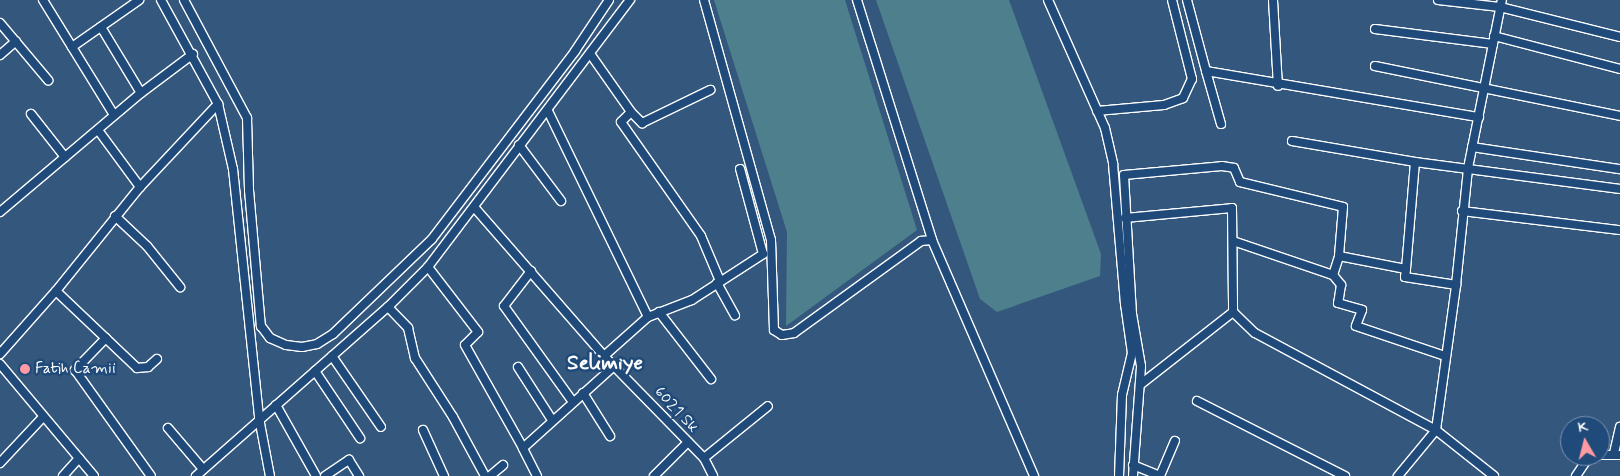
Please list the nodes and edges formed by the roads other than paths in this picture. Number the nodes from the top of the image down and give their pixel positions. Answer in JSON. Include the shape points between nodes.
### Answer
{"nodes":[{"id":1,"x":43,"y":0,"type":"edge"},
{"id":2,"x":140,"y":0,"type":"edge"},
{"id":3,"x":161,"y":0,"type":"edge"},
{"id":4,"x":184,"y":0,"type":"edge"},
{"id":5,"x":609,"y":0,"type":"edge"},
{"id":6,"x":630,"y":0,"type":"edge"},
{"id":7,"x":704,"y":0,"type":"edge"},
{"id":8,"x":858,"y":0,"type":"edge"},
{"id":9,"x":1048,"y":0,"type":"edge"},
{"id":10,"x":1172,"y":0,"type":"edge"},
{"id":11,"x":1188,"y":0,"type":"edge"},
{"id":12,"x":1273,"y":0,"type":"edge"},
{"id":13,"x":1438,"y":0,"type":"edge"},
{"id":14,"x":1501,"y":3,"type":"edge"},
{"id":15,"x":0,"y":23,"type":"edge"},
{"id":16,"x":101,"y":27,"type":"junction"},
{"id":17,"x":1375,"y":29,"type":"dead end"},
{"id":18,"x":1620,"y":38,"type":"edge"},
{"id":19,"x":1493,"y":40,"type":"junction"},
{"id":20,"x":16,"y":41,"type":"junction"},
{"id":21,"x":72,"y":47,"type":"junction"},
{"id":22,"x":0,"y":54,"type":"edge"},
{"id":23,"x":193,"y":54,"type":"junction"},
{"id":24,"x":591,"y":55,"type":"junction"},
{"id":25,"x":1375,"y":66,"type":"dead end"},
{"id":26,"x":1620,"y":69,"type":"edge"},
{"id":27,"x":1206,"y":71,"type":"junction"},
{"id":28,"x":48,"y":80,"type":"dead end"},
{"id":29,"x":1278,"y":86,"type":"junction"},
{"id":30,"x":1485,"y":89,"type":"junction"},
{"id":31,"x":710,"y":90,"type":"dead end"},
{"id":32,"x":141,"y":93,"type":"junction"},
{"id":33,"x":218,"y":104,"type":"junction"},
{"id":34,"x":548,"y":111,"type":"junction"},
{"id":35,"x":1097,"y":111,"type":"junction"},
{"id":36,"x":632,"y":112,"type":"junction"},
{"id":37,"x":32,"y":114,"type":"dead end"},
{"id":38,"x":114,"y":115,"type":"junction"},
{"id":39,"x":1620,"y":116,"type":"edge"},
{"id":40,"x":1479,"y":117,"type":"junction"},
{"id":41,"x":1221,"y":124,"type":"dead end"},
{"id":42,"x":98,"y":130,"type":"junction"},
{"id":43,"x":1292,"y":141,"type":"dead end"},
{"id":44,"x":519,"y":145,"type":"junction"},
{"id":45,"x":1472,"y":147,"type":"junction"},
{"id":46,"x":65,"y":157,"type":"junction"},
{"id":47,"x":1416,"y":162,"type":"junction"},
{"id":48,"x":1468,"y":168,"type":"junction"},
{"id":49,"x":740,"y":169,"type":"dead end"},
{"id":50,"x":1620,"y":169,"type":"edge"},
{"id":51,"x":140,"y":187,"type":"junction"},
{"id":52,"x":1620,"y":189,"type":"edge"},
{"id":53,"x":561,"y":201,"type":"dead end"},
{"id":54,"x":474,"y":208,"type":"junction"},
{"id":55,"x":1462,"y":211,"type":"junction"},
{"id":56,"x":0,"y":212,"type":"edge"},
{"id":57,"x":115,"y":216,"type":"junction"},
{"id":58,"x":1125,"y":218,"type":"junction"},
{"id":59,"x":1620,"y":230,"type":"edge"},
{"id":60,"x":932,"y":240,"type":"junction"},
{"id":61,"x":1232,"y":241,"type":"junction"},
{"id":62,"x":1339,"y":256,"type":"junction"},
{"id":63,"x":428,"y":267,"type":"junction"},
{"id":64,"x":1406,"y":269,"type":"junction"},
{"id":65,"x":531,"y":272,"type":"junction"},
{"id":66,"x":1333,"y":275,"type":"junction"},
{"id":67,"x":718,"y":282,"type":"junction"},
{"id":68,"x":1456,"y":286,"type":"junction"},
{"id":69,"x":180,"y":287,"type":"dead end"},
{"id":70,"x":56,"y":291,"type":"junction"},
{"id":71,"x":388,"y":306,"type":"junction"},
{"id":72,"x":659,"y":312,"type":"junction"},
{"id":73,"x":1233,"y":312,"type":"junction"},
{"id":74,"x":736,"y":315,"type":"dead end"},
{"id":75,"x":648,"y":317,"type":"junction"},
{"id":76,"x":106,"y":338,"type":"junction"},
{"id":77,"x":0,"y":354,"type":"edge"},
{"id":78,"x":332,"y":356,"type":"junction"},
{"id":79,"x":604,"y":356,"type":"junction"},
{"id":80,"x":1445,"y":356,"type":"junction"},
{"id":81,"x":157,"y":359,"type":"dead end"},
{"id":82,"x":0,"y":364,"type":"edge"},
{"id":83,"x":614,"y":366,"type":"junction"},
{"id":84,"x":518,"y":367,"type":"dead end"},
{"id":85,"x":316,"y":371,"type":"junction"},
{"id":86,"x":711,"y":379,"type":"dead end"},
{"id":87,"x":1141,"y":384,"type":"junction"},
{"id":88,"x":583,"y":394,"type":"junction"},
{"id":89,"x":1197,"y":401,"type":"dead end"},
{"id":90,"x":573,"y":402,"type":"junction"},
{"id":91,"x":276,"y":405,"type":"junction"},
{"id":92,"x":768,"y":406,"type":"dead end"},
{"id":93,"x":43,"y":417,"type":"junction"},
{"id":94,"x":259,"y":418,"type":"junction"},
{"id":95,"x":552,"y":420,"type":"junction"},
{"id":96,"x":381,"y":427,"type":"dead end"},
{"id":97,"x":1620,"y":427,"type":"edge"},
{"id":98,"x":168,"y":428,"type":"dead end"},
{"id":99,"x":423,"y":430,"type":"dead end"},
{"id":100,"x":1436,"y":430,"type":"junction"},
{"id":101,"x":610,"y":436,"type":"dead end"},
{"id":102,"x":360,"y":438,"type":"dead end"},
{"id":103,"x":1175,"y":441,"type":"dead end"},
{"id":104,"x":688,"y":442,"type":"junction"},
{"id":105,"x":523,"y":448,"type":"junction"},
{"id":106,"x":1617,"y":454,"type":"edge"},
{"id":107,"x":79,"y":458,"type":"junction"},
{"id":108,"x":704,"y":458,"type":"junction"},
{"id":109,"x":0,"y":463,"type":"edge"},
{"id":110,"x":503,"y":465,"type":"dead end"},
{"id":111,"x":1133,"y":465,"type":"junction"},
{"id":112,"x":203,"y":469,"type":"junction"},
{"id":113,"x":1490,"y":475,"type":"edge"},
{"id":114,"x":63,"y":476,"type":"edge"},
{"id":115,"x":94,"y":476,"type":"edge"},
{"id":116,"x":151,"y":476,"type":"edge"},
{"id":117,"x":196,"y":476,"type":"edge"},
{"id":118,"x":270,"y":476,"type":"edge"},
{"id":119,"x":316,"y":476,"type":"edge"},
{"id":120,"x":325,"y":476,"type":"edge"},
{"id":121,"x":359,"y":476,"type":"edge"},
{"id":122,"x":444,"y":476,"type":"edge"},
{"id":123,"x":485,"y":476,"type":"edge"},
{"id":124,"x":490,"y":476,"type":"edge"},
{"id":125,"x":537,"y":476,"type":"edge"},
{"id":126,"x":654,"y":476,"type":"edge"},
{"id":127,"x":713,"y":476,"type":"edge"},
{"id":128,"x":1034,"y":476,"type":"edge"},
{"id":129,"x":1118,"y":476,"type":"edge"},
{"id":130,"x":1133,"y":476,"type":"edge"},
{"id":131,"x":1344,"y":476,"type":"edge"},
{"id":132,"x":1398,"y":476,"type":"edge"}],
"edges":[{"from":1,"to":21,"type":"street"},
{"from":2,"to":16,"type":"street"},
{"from":3,"to":23,"type":"street"},
{"from":4,"to":5,"type":"street","via":[[247,118],[249,190],[261,326],[270,338],[302,347],[317,344],[334,334],[437,232],[575,51]]},
{"from":6,"to":24,"type":"street"},
{"from":7,"to":60,"type":"street","via":[[771,240],[772,317],[777,333],[794,333],[921,241]]},
{"from":8,"to":60,"type":"street"},
{"from":9,"to":35,"type":"street"},
{"from":10,"to":35,"type":"street","via":[[1192,79],[1183,98],[1164,105]]},
{"from":11,"to":27,"type":"street"},
{"from":12,"to":29,"type":"street"},
{"from":13,"to":14,"type":"street"},
{"from":14,"to":18,"type":"street"},
{"from":14,"to":19,"type":"street"},
{"from":15,"to":20,"type":"street"},
{"from":16,"to":21,"type":"street"},
{"from":16,"to":32,"type":"street"},
{"from":17,"to":19,"type":"street"},
{"from":19,"to":26,"type":"street"},
{"from":19,"to":30,"type":"street"},
{"from":20,"to":22,"type":"street"},
{"from":20,"to":28,"type":"street"},
{"from":21,"to":38,"type":"street"},
{"from":23,"to":32,"type":"street"},
{"from":23,"to":33,"type":"street"},
{"from":24,"to":34,"type":"street"},
{"from":24,"to":36,"type":"street"},
{"from":25,"to":30,"type":"street"},
{"from":27,"to":29,"type":"street"},
{"from":27,"to":41,"type":"street"},
{"from":29,"to":40,"type":"street"},
{"from":30,"to":39,"type":"street"},
{"from":30,"to":40,"type":"street"},
{"from":31,"to":36,"type":"street","via":[[642,123]]},
{"from":32,"to":38,"type":"street"},
{"from":33,"to":51,"type":"street"},
{"from":33,"to":94,"type":"street","via":[[233,169]]},
{"from":34,"to":44,"type":"street"},
{"from":34,"to":75,"type":"street"},
{"from":35,"to":129,"type":"street","via":[[1108,136],[1113,164],[1132,353],[1122,396]]},
{"from":36,"to":67,"type":"street","via":[[621,122],[701,236]]},
{"from":37,"to":46,"type":"street"},
{"from":38,"to":42,"type":"street"},
{"from":40,"to":45,"type":"street"},
{"from":42,"to":46,"type":"street"},
{"from":42,"to":51,"type":"street"},
{"from":43,"to":47,"type":"street"},
{"from":44,"to":53,"type":"street"},
{"from":44,"to":54,"type":"street"},
{"from":45,"to":48,"type":"street"},
{"from":45,"to":50,"type":"street"},
{"from":46,"to":56,"type":"street"},
{"from":47,"to":48,"type":"street"},
{"from":47,"to":64,"type":"street"},
{"from":48,"to":52,"type":"street"},
{"from":48,"to":55,"type":"street"},
{"from":49,"to":67,"type":"street","via":[[763,254]]},
{"from":51,"to":57,"type":"street"},
{"from":54,"to":63,"type":"street"},
{"from":54,"to":65,"type":"street","name":"6021 Sk"},
{"from":55,"to":59,"type":"street"},
{"from":55,"to":68,"type":"street"},
{"from":57,"to":69,"type":"street","via":[[147,246]]},
{"from":57,"to":70,"type":"street"},
{"from":58,"to":61,"type":"street","via":[[1232,208]]},
{"from":58,"to":62,"type":"street","via":[[1124,175],[1222,166],[1234,168],[1240,182],[1343,207]]},
{"from":58,"to":87,"type":"street"},
{"from":60,"to":128,"type":"street"},
{"from":61,"to":66,"type":"street"},
{"from":61,"to":73,"type":"street"},
{"from":62,"to":64,"type":"street"},
{"from":62,"to":66,"type":"street"},
{"from":63,"to":71,"type":"street"},
{"from":63,"to":105,"type":"street","via":[[478,332],[465,345]]},
{"from":64,"to":68,"type":"street","via":[[1405,277]]},
{"from":65,"to":79,"type":"street","name":"6021 Sk"},
{"from":65,"to":90,"type":"street","via":[[504,306]]},
{"from":66,"to":80,"type":"street","via":[[1341,285],[1338,302],[1362,310],[1356,326]]},
{"from":67,"to":72,"type":"street","via":[[692,300]]},
{"from":67,"to":74,"type":"street"},
{"from":68,"to":80,"type":"street"},
{"from":70,"to":76,"type":"street"},
{"from":70,"to":77,"type":"street"},
{"from":71,"to":78,"type":"street"},
{"from":71,"to":123,"type":"street","via":[[408,328],[415,358],[453,417]]},
{"from":72,"to":75,"type":"street"},
{"from":72,"to":86,"type":"street"},
{"from":73,"to":87,"type":"street"},
{"from":73,"to":100,"type":"street","via":[[1255,333]]},
{"from":75,"to":79,"type":"street"},
{"from":76,"to":81,"type":"street","via":[[137,368],[148,367]]},
{"from":76,"to":116,"type":"street","via":[[75,370]]},
{"from":78,"to":85,"type":"street"},
{"from":78,"to":96,"type":"street"},
{"from":79,"to":83,"type":"street","name":"6021 Sk"},
{"from":80,"to":100,"type":"street"},
{"from":82,"to":93,"type":"street"},
{"from":83,"to":88,"type":"street"},
{"from":83,"to":104,"type":"street","name":"6021 Sk"},
{"from":84,"to":95,"type":"street"},
{"from":85,"to":91,"type":"street"},
{"from":85,"to":102,"type":"street"},
{"from":87,"to":111,"type":"street"},
{"from":88,"to":90,"type":"street"},
{"from":88,"to":101,"type":"street"},
{"from":89,"to":131,"type":"street"},
{"from":90,"to":95,"type":"street"},
{"from":91,"to":94,"type":"street"},
{"from":91,"to":119,"type":"street"},
{"from":92,"to":108,"type":"street"},
{"from":93,"to":107,"type":"street"},
{"from":93,"to":109,"type":"street"},
{"from":94,"to":112,"type":"street"},
{"from":94,"to":118,"type":"street"},
{"from":95,"to":105,"type":"street"},
{"from":97,"to":106,"type":"street"},
{"from":98,"to":112,"type":"street"},
{"from":99,"to":122,"type":"street"},
{"from":100,"to":113,"type":"street"},
{"from":100,"to":132,"type":"street"},
{"from":103,"to":111,"type":"street","via":[[1160,476]]},
{"from":104,"to":108,"type":"street","name":"6021 Sk"},
{"from":104,"to":126,"type":"street"},
{"from":105,"to":125,"type":"street"},
{"from":107,"to":114,"type":"street"},
{"from":107,"to":115,"type":"street"},
{"from":108,"to":127,"type":"street","name":"6021 Sk"},
{"from":110,"to":124,"type":"street"},
{"from":111,"to":130,"type":"street"},
{"from":112,"to":117,"type":"street"},
{"from":120,"to":121,"type":"street","via":[[349,460]]}]}
